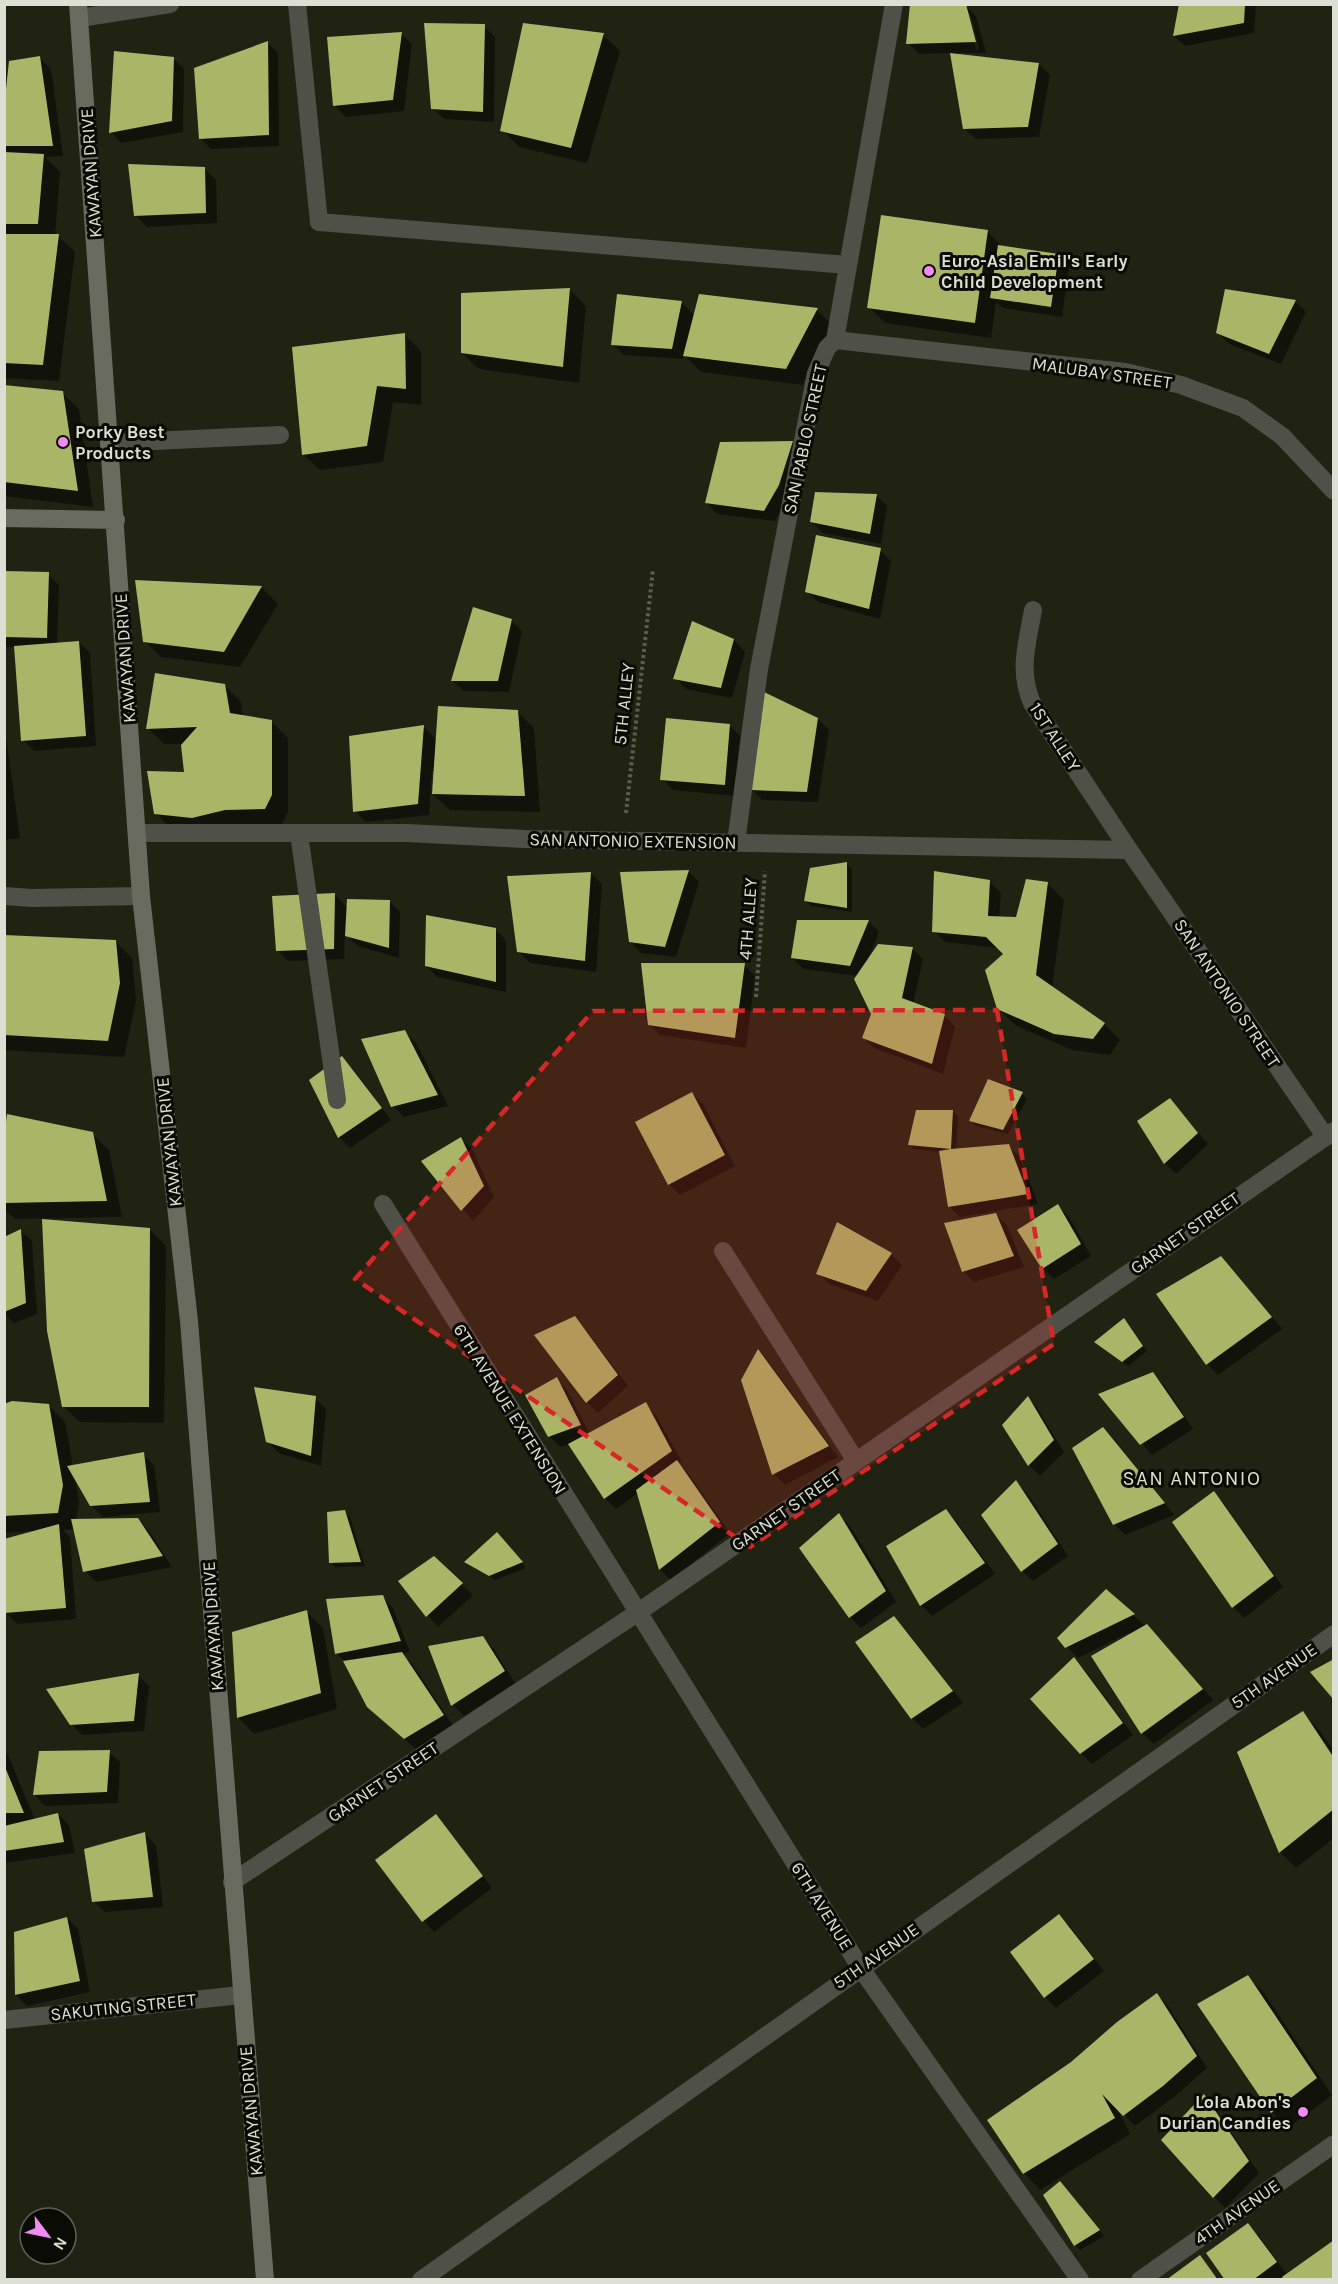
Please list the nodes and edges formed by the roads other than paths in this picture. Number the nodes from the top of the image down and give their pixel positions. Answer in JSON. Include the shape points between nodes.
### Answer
{"nodes":[{"id":1,"x":170,"y":4,"type":"edge"},
{"id":2,"x":297,"y":4,"type":"edge"},
{"id":3,"x":894,"y":4,"type":"edge"},
{"id":4,"x":79,"y":11,"type":"edge"},
{"id":5,"x":848,"y":265,"type":"junction"},
{"id":6,"x":835,"y":340,"type":"junction"},
{"id":7,"x":280,"y":435,"type":"dead end"},
{"id":8,"x":110,"y":443,"type":"junction"},
{"id":9,"x":1332,"y":484,"type":"edge"},
{"id":10,"x":4,"y":518,"type":"edge"},
{"id":11,"x":116,"y":520,"type":"junction"},
{"id":12,"x":1033,"y":610,"type":"dead end"},
{"id":13,"x":137,"y":833,"type":"junction"},
{"id":14,"x":299,"y":834,"type":"junction"},
{"id":15,"x":736,"y":843,"type":"junction"},
{"id":16,"x":1129,"y":850,"type":"junction"},
{"id":17,"x":4,"y":896,"type":"edge"},
{"id":18,"x":141,"y":896,"type":"junction"},
{"id":19,"x":338,"y":1100,"type":"dead end"},
{"id":20,"x":1329,"y":1134,"type":"edge"},
{"id":21,"x":383,"y":1204,"type":"dead end"},
{"id":22,"x":723,"y":1251,"type":"dead end"},
{"id":23,"x":856,"y":1461,"type":"junction"},
{"id":24,"x":637,"y":1613,"type":"junction"},
{"id":25,"x":1334,"y":1634,"type":"edge"},
{"id":26,"x":232,"y":1882,"type":"junction"},
{"id":27,"x":860,"y":1967,"type":"junction"},
{"id":28,"x":241,"y":1995,"type":"junction"},
{"id":29,"x":4,"y":2020,"type":"edge"},
{"id":30,"x":1334,"y":2144,"type":"edge"},
{"id":31,"x":265,"y":2280,"type":"edge"},
{"id":32,"x":421,"y":2280,"type":"edge"},
{"id":33,"x":1080,"y":2280,"type":"edge"},
{"id":34,"x":1140,"y":2280,"type":"edge"}],
"edges":[{"from":1,"to":4,"type":"street"},
{"from":2,"to":5,"type":"street","via":[[319,222]]},
{"from":3,"to":5,"type":"street","name":"SAN PABLO STREET"},
{"from":4,"to":8,"type":"street","name":"KAWAYAN DRIVE"},
{"from":5,"to":6,"type":"street","name":"SAN PABLO STREET"},
{"from":6,"to":9,"type":"street","name":"MALUBAY STREET","via":[[1125,372],[1181,384],[1243,408],[1282,436]]},
{"from":6,"to":15,"type":"street","name":"SAN PABLO STREET","via":[[816,373],[759,669]]},
{"from":7,"to":8,"type":"street"},
{"from":8,"to":11,"type":"street","name":"KAWAYAN DRIVE"},
{"from":10,"to":11,"type":"street"},
{"from":11,"to":13,"type":"street","name":"KAWAYAN DRIVE"},
{"from":12,"to":16,"type":"street","name":"1ST ALLEY","via":[[1023,674],[1025,688]]},
{"from":13,"to":14,"type":"street","name":"SAN ANTONIO EXTENSION"},
{"from":13,"to":18,"type":"street","name":"KAWAYAN DRIVE"},
{"from":14,"to":15,"type":"street","name":"SAN ANTONIO EXTENSION","via":[[407,833]]},
{"from":14,"to":19,"type":"street"},
{"from":15,"to":16,"type":"street","name":"SAN ANTONIO EXTENSION"},
{"from":16,"to":20,"type":"street","name":"SAN ANTONIO STREET"},
{"from":17,"to":18,"type":"street"},
{"from":18,"to":26,"type":"street","name":"KAWAYAN DRIVE","via":[[189,1321]]},
{"from":20,"to":23,"type":"street","name":"GARNET STREET"},
{"from":21,"to":24,"type":"street","name":"6TH AVENUE EXTENSION"},
{"from":22,"to":23,"type":"street"},
{"from":23,"to":24,"type":"street","name":"GARNET STREET"},
{"from":24,"to":26,"type":"street","name":"GARNET STREET"},
{"from":24,"to":27,"type":"street","name":"6TH AVENUE"},
{"from":25,"to":27,"type":"street","name":"5TH AVENUE"},
{"from":26,"to":28,"type":"street","name":"KAWAYAN DRIVE"},
{"from":27,"to":32,"type":"street","name":"5TH AVENUE"},
{"from":27,"to":33,"type":"street","name":"6TH AVENUE"},
{"from":28,"to":29,"type":"street","name":"SAKUTING STREET"},
{"from":28,"to":31,"type":"street","name":"KAWAYAN DRIVE"},
{"from":30,"to":34,"type":"street","name":"4TH AVENUE"}]}
